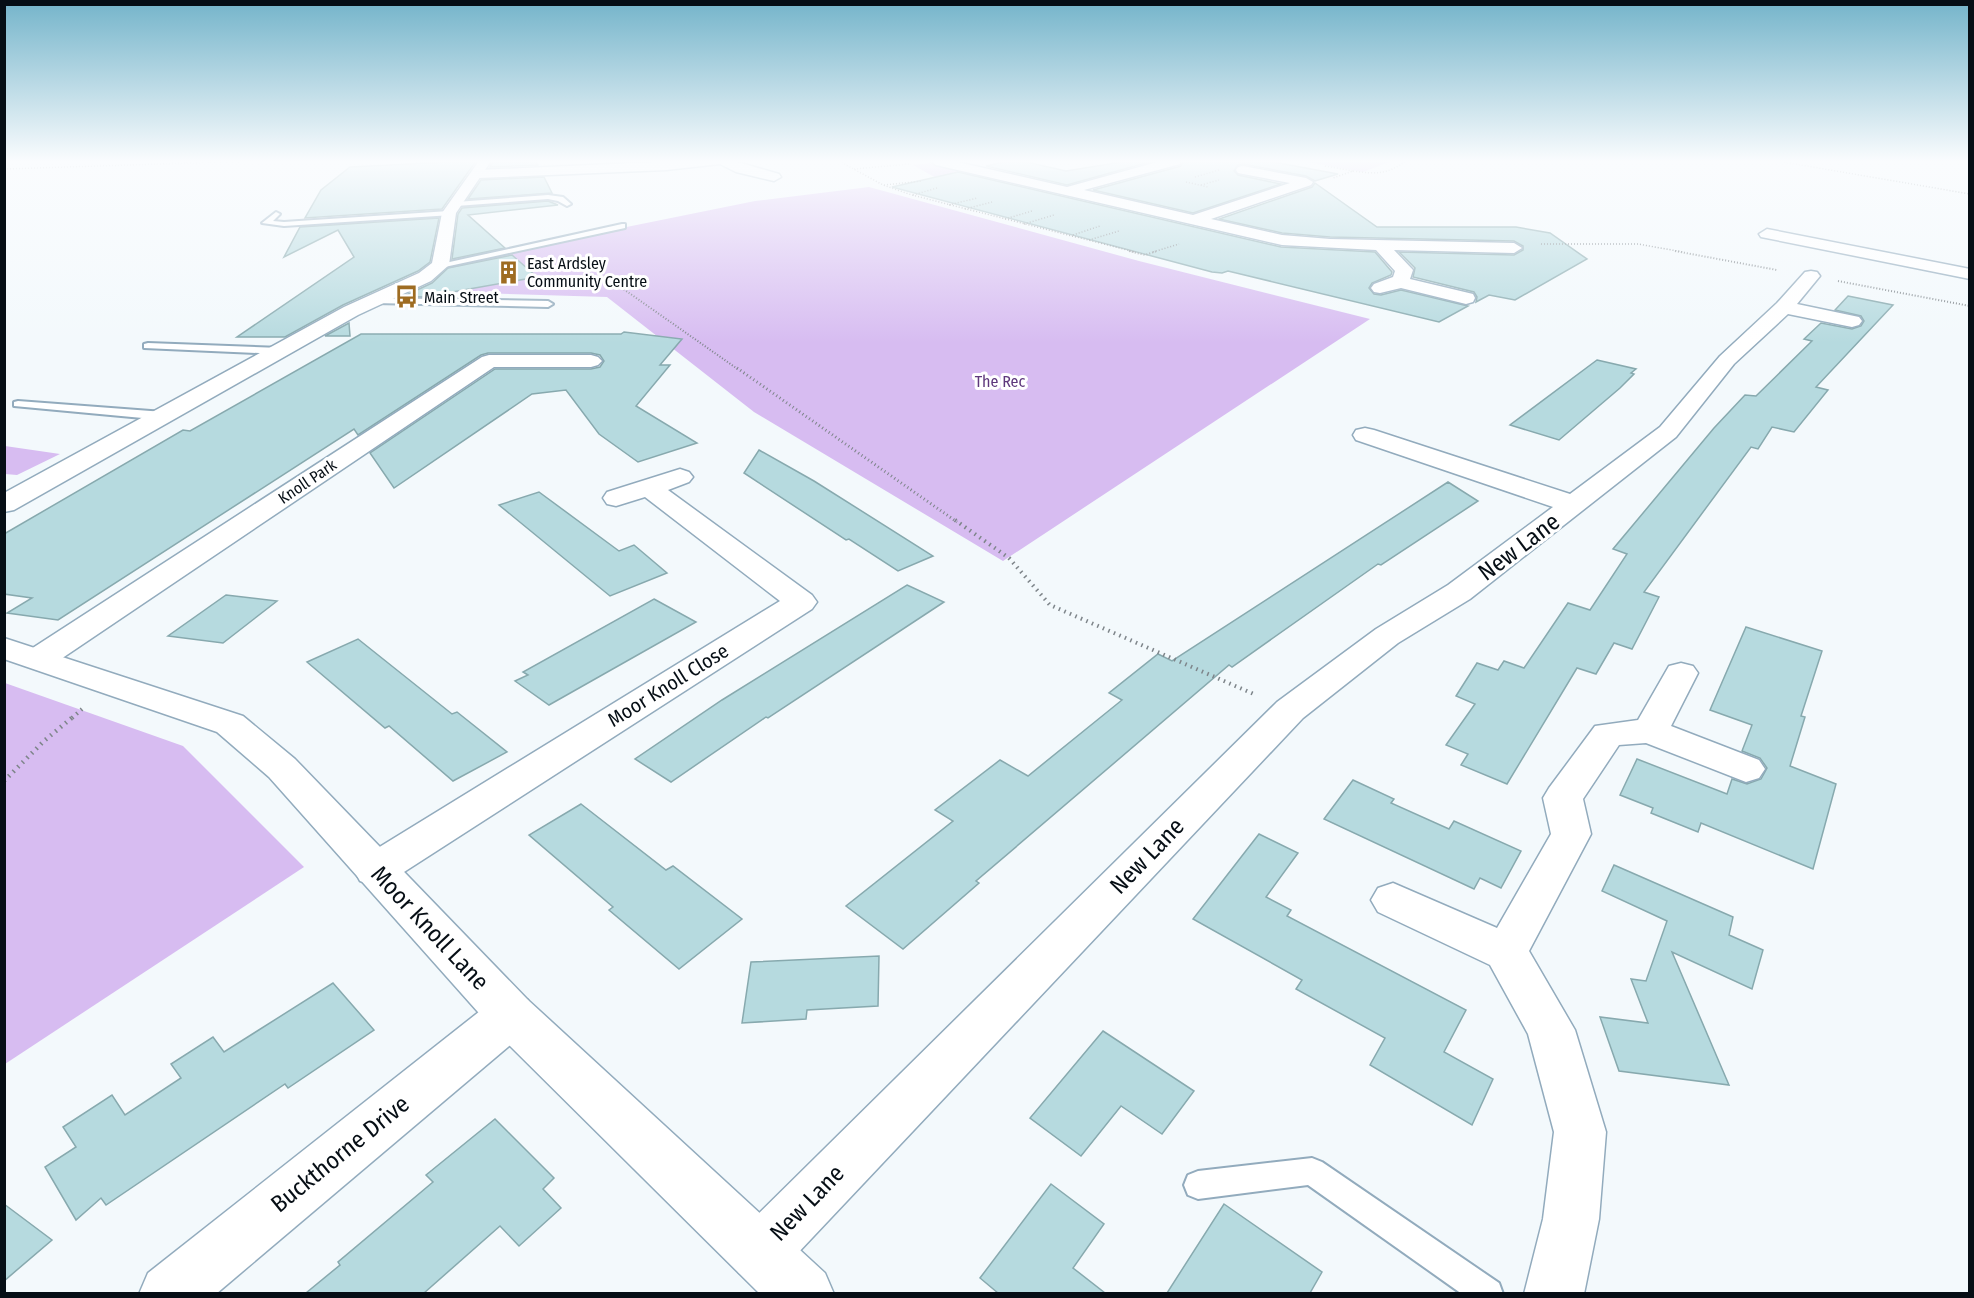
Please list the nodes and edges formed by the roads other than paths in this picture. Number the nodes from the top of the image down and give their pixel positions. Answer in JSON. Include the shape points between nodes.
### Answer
{"nodes":[{"id":1,"x":268,"y":222,"type":"edge"},
{"id":2,"x":320,"y":222,"type":"edge"},
{"id":3,"x":450,"y":222,"type":"edge"},
{"id":4,"x":1201,"y":222,"type":"edge"},
{"id":5,"x":622,"y":226,"type":"dead end"},
{"id":6,"x":1232,"y":229,"type":"junction"},
{"id":7,"x":1767,"y":234,"type":"dead end"},
{"id":8,"x":1208,"y":239,"type":"dead end"},
{"id":9,"x":1380,"y":245,"type":"junction"},
{"id":10,"x":1514,"y":248,"type":"road end"},
{"id":11,"x":440,"y":265,"type":"junction"},
{"id":12,"x":1970,"y":274,"type":"edge"},
{"id":13,"x":1811,"y":276,"type":"road end"},
{"id":14,"x":1400,"y":282,"type":"junction"},
{"id":15,"x":1380,"y":288,"type":"dead end"},
{"id":16,"x":1466,"y":298,"type":"dead end"},
{"id":17,"x":375,"y":300,"type":"junction"},
{"id":18,"x":548,"y":304,"type":"dead end"},
{"id":19,"x":1784,"y":307,"type":"junction"},
{"id":20,"x":1852,"y":321,"type":"dead end"},
{"id":21,"x":148,"y":346,"type":"dead end"},
{"id":22,"x":281,"y":351,"type":"junction"},
{"id":23,"x":591,"y":361,"type":"dead end"},
{"id":24,"x":18,"y":404,"type":"dead end"},
{"id":25,"x":164,"y":416,"type":"junction"},
{"id":26,"x":1366,"y":436,"type":"dead end"},
{"id":27,"x":680,"y":477,"type":"dead end"},
{"id":28,"x":649,"y":488,"type":"junction"},
{"id":29,"x":616,"y":498,"type":"dead end"},
{"id":30,"x":4,"y":504,"type":"edge"},
{"id":31,"x":1575,"y":505,"type":"junction"},
{"id":32,"x":22,"y":653,"type":"edge"},
{"id":33,"x":1681,"y":673,"type":"dead end"},
{"id":34,"x":1650,"y":731,"type":"junction"},
{"id":35,"x":1746,"y":769,"type":"dead end"},
{"id":36,"x":375,"y":870,"type":"junction"},
{"id":37,"x":1393,"y":900,"type":"dead end"},
{"id":38,"x":1506,"y":952,"type":"junction"},
{"id":39,"x":511,"y":1015,"type":"junction"},
{"id":40,"x":1198,"y":1185,"type":"dead end"},
{"id":41,"x":759,"y":1253,"type":"junction"},
{"id":42,"x":170,"y":1293,"type":"edge"},
{"id":43,"x":804,"y":1293,"type":"edge"},
{"id":44,"x":1488,"y":1293,"type":"edge"},
{"id":45,"x":1554,"y":1293,"type":"edge"}],
"edges":[{"from":1,"to":2,"type":"lane"},
{"from":3,"to":11,"type":"street"},
{"from":4,"to":6,"type":"street"},
{"from":5,"to":11,"type":"lane"},
{"from":6,"to":8,"type":"street"},
{"from":6,"to":9,"type":"street","via":[[1304,242]]},
{"from":7,"to":12,"type":"street"},
{"from":9,"to":10,"type":"street"},
{"from":9,"to":14,"type":"street","via":[[1404,270]]},
{"from":11,"to":17,"type":"street","via":[[425,277]]},
{"from":13,"to":19,"type":"street","name":"New Lane"},
{"from":14,"to":15,"type":"street"},
{"from":14,"to":16,"type":"street"},
{"from":17,"to":18,"type":"lane"},
{"from":17,"to":22,"type":"street"},
{"from":19,"to":20,"type":"street"},
{"from":19,"to":31,"type":"street","name":"New Lane","via":[[1726,360],[1668,432]]},
{"from":21,"to":22,"type":"lane"},
{"from":22,"to":25,"type":"street"},
{"from":23,"to":32,"type":"street","name":"Knoll Park","via":[[489,361]]},
{"from":24,"to":25,"type":"lane"},
{"from":25,"to":30,"type":"street"},
{"from":26,"to":31,"type":"street","name":"New Lane"},
{"from":27,"to":28,"type":"street"},
{"from":28,"to":29,"type":"street"},
{"from":28,"to":36,"type":"street","name":"Moor Knoll Close","via":[[801,602]]},
{"from":31,"to":41,"type":"street","name":"New Lane","via":[[1459,592],[1387,636],[1290,710]]},
{"from":32,"to":36,"type":"street","name":"Moor Knoll Lane","via":[[230,724],[282,768]]},
{"from":33,"to":34,"type":"street"},
{"from":34,"to":35,"type":"street"},
{"from":34,"to":38,"type":"street","via":[[1608,734],[1563,798],[1571,834]]},
{"from":36,"to":39,"type":"street","name":"Moor Knoll Lane"},
{"from":37,"to":38,"type":"street"},
{"from":38,"to":45,"type":"street","via":[[1551,1030],[1580,1131],[1571,1219]]},
{"from":39,"to":41,"type":"street","name":"Moor Knoll Lane"},
{"from":39,"to":42,"type":"street","name":"Buckthorne Drive"},
{"from":40,"to":44,"type":"lane","via":[[1312,1172]]},
{"from":41,"to":43,"type":"street","name":"Moor Knoll Lane"}]}
